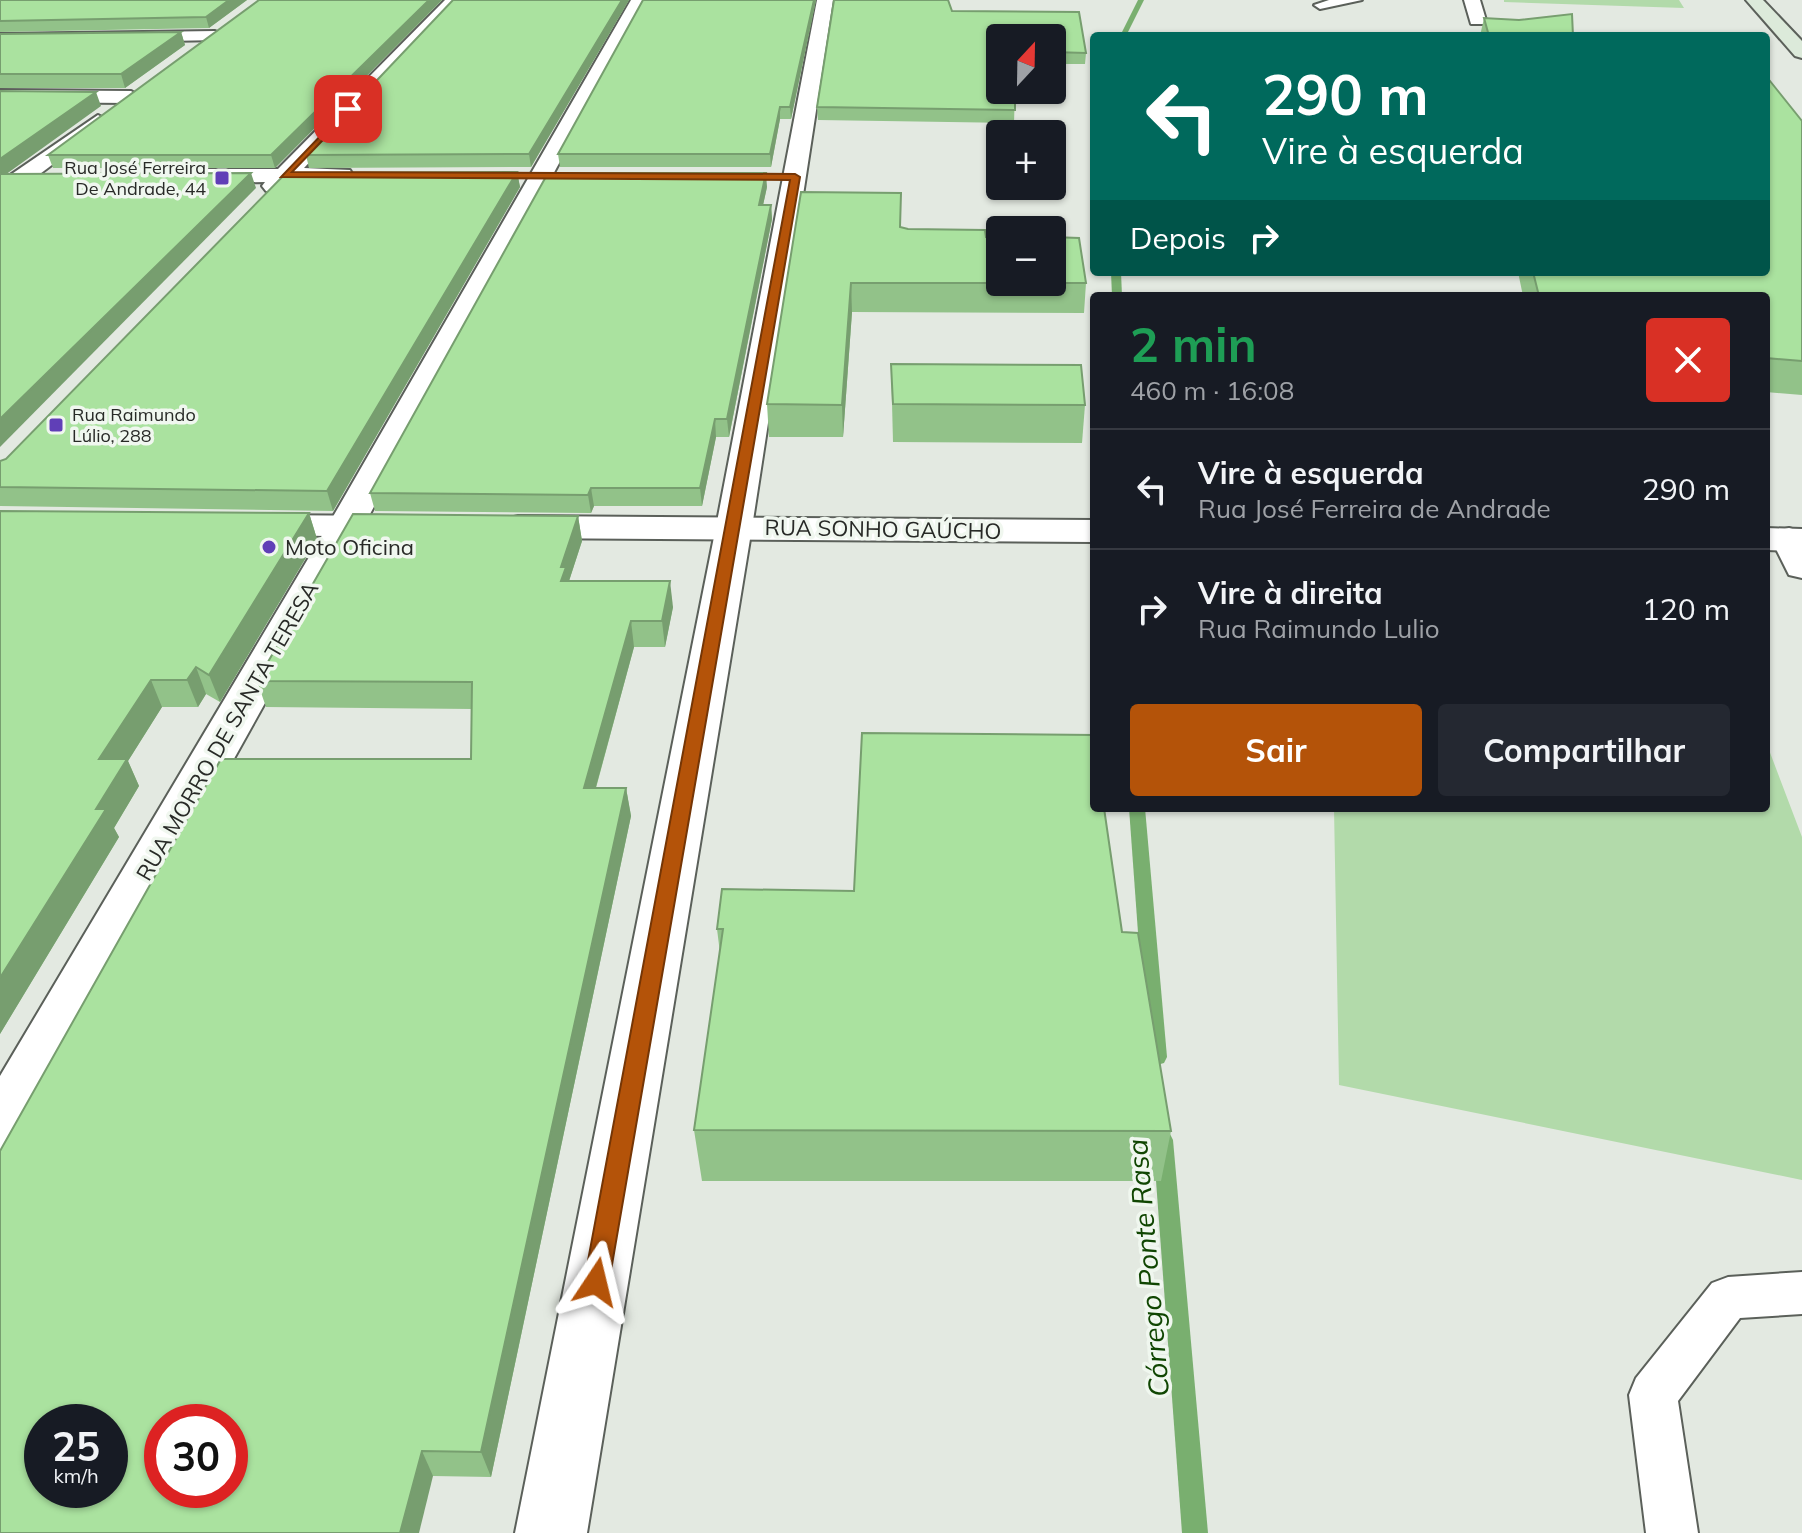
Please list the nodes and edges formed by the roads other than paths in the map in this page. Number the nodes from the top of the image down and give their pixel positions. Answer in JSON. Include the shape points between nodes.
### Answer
{"nodes":[{"id":1,"x":454,"y":0,"type":"edge"},
{"id":2,"x":639,"y":0,"type":"edge"},
{"id":3,"x":825,"y":0,"type":"edge"},
{"id":4,"x":1356,"y":0,"type":"edge"},
{"id":5,"x":1472,"y":0,"type":"edge"},
{"id":6,"x":1754,"y":0,"type":"edge"},
{"id":7,"x":1320,"y":5,"type":"dead end"},
{"id":8,"x":1477,"y":20,"type":"dead end"},
{"id":9,"x":0,"y":39,"type":"edge"},
{"id":10,"x":1802,"y":52,"type":"edge"},
{"id":11,"x":190,"y":54,"type":"edge"},
{"id":12,"x":0,"y":96,"type":"edge"},
{"id":13,"x":284,"y":175,"type":"junction"},
{"id":14,"x":359,"y":175,"type":"edge"},
{"id":15,"x":160,"y":176,"type":"edge"},
{"id":16,"x":67,"y":177,"type":"edge"},
{"id":17,"x":21,"y":178,"type":"junction"},
{"id":18,"x":0,"y":193,"type":"edge"},
{"id":19,"x":251,"y":209,"type":"edge"},
{"id":20,"x":219,"y":525,"type":"edge"},
{"id":21,"x":345,"y":527,"type":"junction"},
{"id":22,"x":438,"y":527,"type":"edge"},
{"id":23,"x":485,"y":527,"type":"edge"},
{"id":24,"x":734,"y":527,"type":"junction"},
{"id":25,"x":1090,"y":531,"type":"edge"},
{"id":26,"x":0,"y":1126,"type":"edge"},
{"id":27,"x":1802,"y":1293,"type":"edge"},
{"id":28,"x":551,"y":1533,"type":"edge"},
{"id":29,"x":1672,"y":1533,"type":"edge"}],
"edges":[{"from":1,"to":13,"type":"street"},
{"from":2,"to":21,"type":"street","name":"RUA MORRO DE SANTA TERESA"},
{"from":3,"to":24,"type":"street","via":[[787,177]]},
{"from":4,"to":7,"type":"lane"},
{"from":5,"to":8,"type":"street"},
{"from":6,"to":10,"type":"main road"},
{"from":9,"to":11,"type":"street","via":[[221,32]]},
{"from":12,"to":17,"type":"street","via":[[137,92]]},
{"from":13,"to":14,"type":"street"},
{"from":13,"to":15,"type":"street"},
{"from":13,"to":19,"type":"street"},
{"from":16,"to":17,"type":"street"},
{"from":17,"to":18,"type":"street"},
{"from":20,"to":21,"type":"street"},
{"from":21,"to":22,"type":"street"},
{"from":21,"to":26,"type":"street","name":"RUA MORRO DE SANTA TERESA"},
{"from":23,"to":24,"type":"street","name":"RUA SONHO GAÚCHO"},
{"from":24,"to":25,"type":"street","name":"RUA SONHO GAÚCHO"},
{"from":24,"to":28,"type":"street"},
{"from":27,"to":29,"type":"lane","via":[[1728,1298],[1653,1395]]}]}
